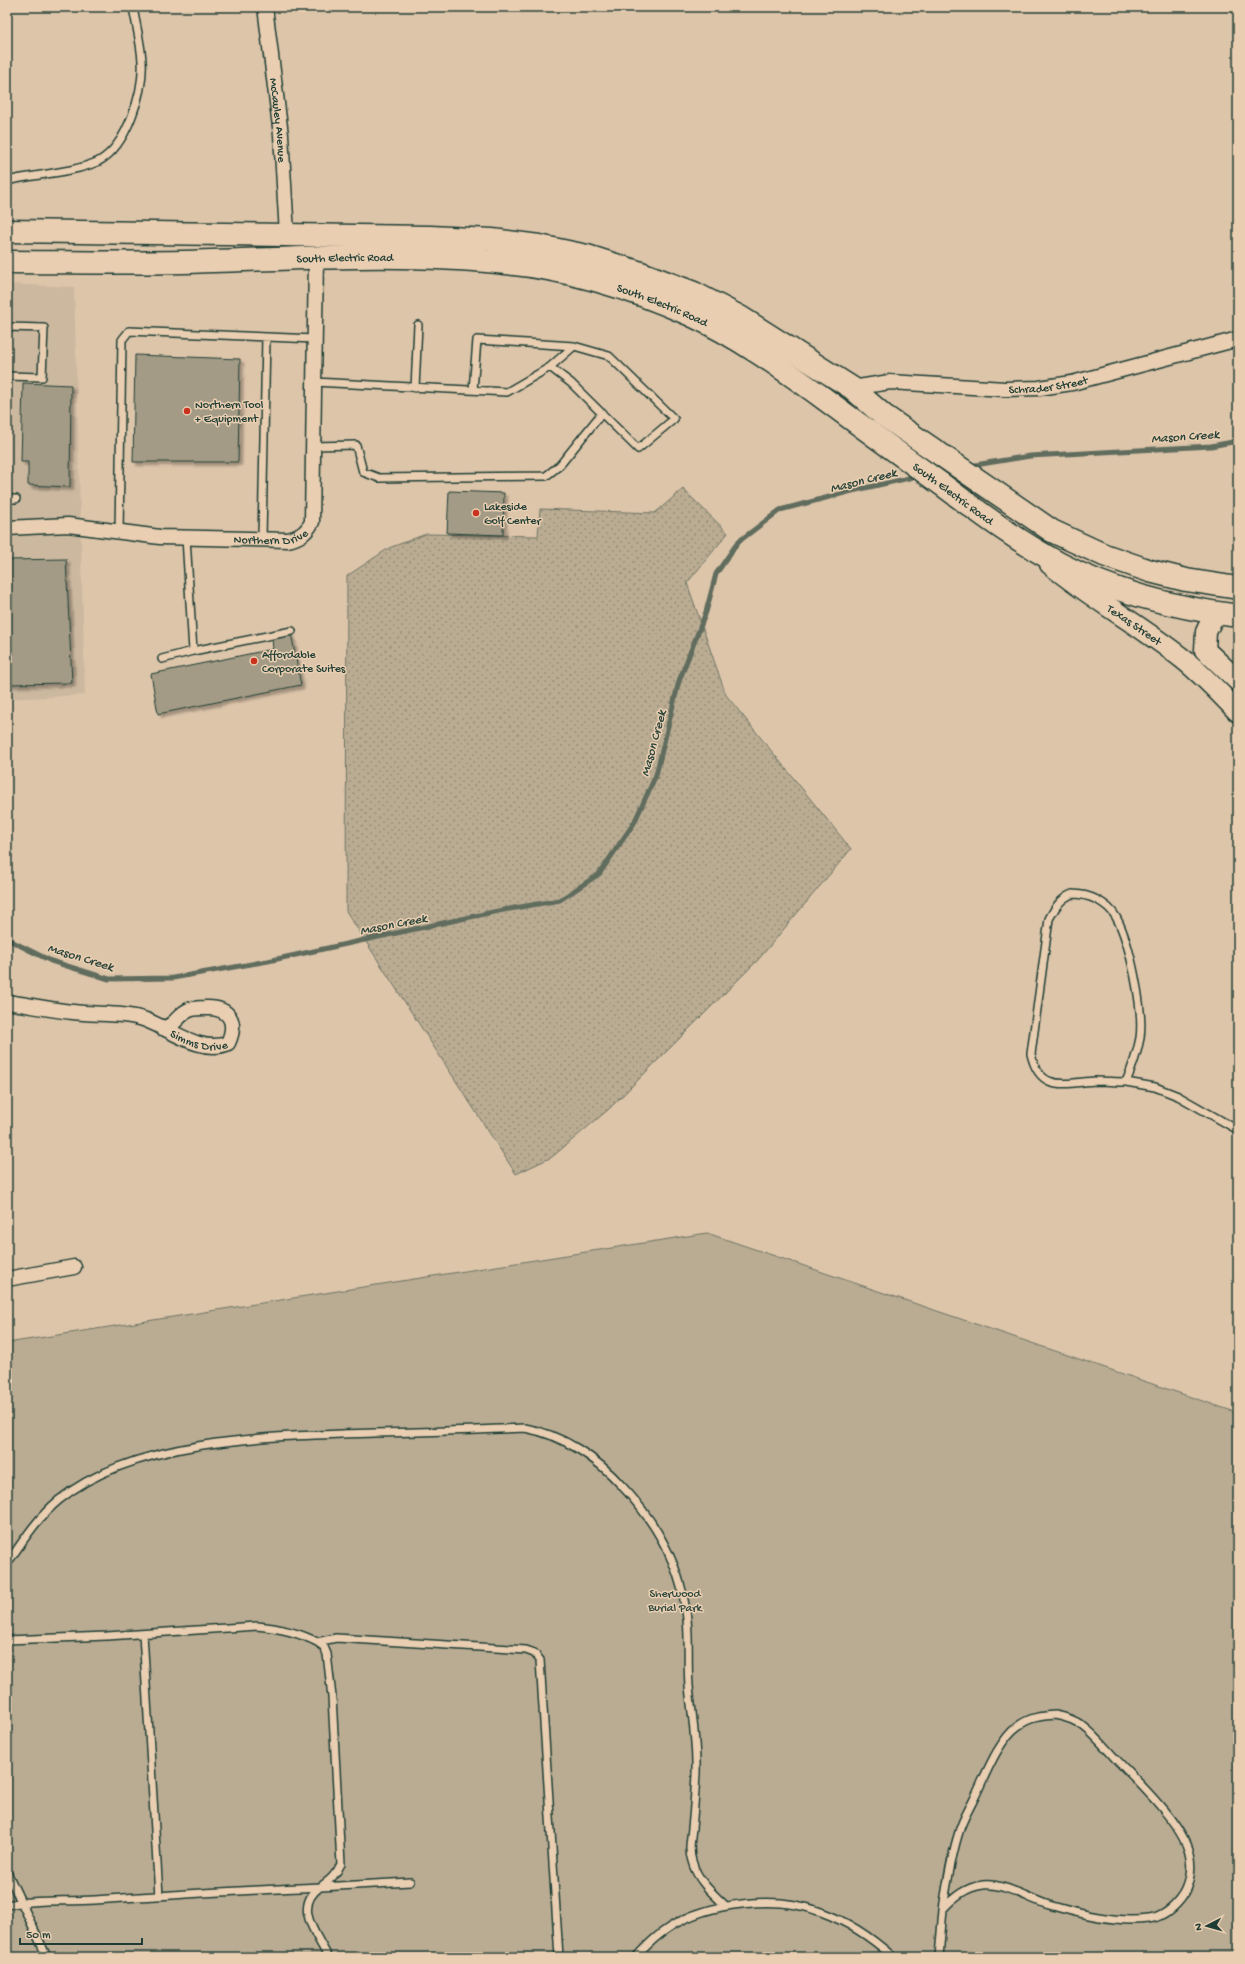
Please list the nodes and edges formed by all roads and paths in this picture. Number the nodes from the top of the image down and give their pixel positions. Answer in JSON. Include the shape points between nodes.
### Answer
{"nodes":[{"id":1,"x":133,"y":7,"type":"edge"},
{"id":2,"x":265,"y":7,"type":"edge"},
{"id":3,"x":7,"y":181,"type":"edge"},
{"id":4,"x":7,"y":231,"type":"edge"},
{"id":5,"x":287,"y":234,"type":"junction"},
{"id":6,"x":316,"y":258,"type":"junction"},
{"id":7,"x":7,"y":262,"type":"edge"},
{"id":8,"x":418,"y":325,"type":"dead end"},
{"id":9,"x":7,"y":327,"type":"edge"},
{"id":10,"x":266,"y":337,"type":"junction"},
{"id":11,"x":1238,"y":338,"type":"edge"},
{"id":12,"x":315,"y":339,"type":"junction"},
{"id":13,"x":574,"y":346,"type":"junction"},
{"id":14,"x":550,"y":367,"type":"junction"},
{"id":15,"x":7,"y":376,"type":"edge"},
{"id":16,"x":314,"y":382,"type":"junction"},
{"id":17,"x":414,"y":388,"type":"junction"},
{"id":18,"x":852,"y":388,"type":"junction"},
{"id":19,"x":473,"y":390,"type":"junction"},
{"id":20,"x":602,"y":413,"type":"junction"},
{"id":21,"x":313,"y":446,"type":"junction"},
{"id":22,"x":16,"y":499,"type":"dead end"},
{"id":23,"x":7,"y":500,"type":"edge"},
{"id":24,"x":7,"y":528,"type":"edge"},
{"id":25,"x":119,"y":533,"type":"junction"},
{"id":26,"x":186,"y":538,"type":"junction"},
{"id":27,"x":262,"y":539,"type":"junction"},
{"id":28,"x":1026,"y":544,"type":"junction"},
{"id":29,"x":1238,"y":588,"type":"edge"},
{"id":30,"x":1215,"y":613,"type":"junction"},
{"id":31,"x":1238,"y":616,"type":"edge"},
{"id":32,"x":292,"y":631,"type":"dead end"},
{"id":33,"x":193,"y":651,"type":"junction"},
{"id":34,"x":162,"y":659,"type":"dead end"},
{"id":35,"x":1238,"y":681,"type":"edge"},
{"id":36,"x":1238,"y":712,"type":"edge"},
{"id":37,"x":7,"y":1002,"type":"edge"},
{"id":38,"x":162,"y":1028,"type":"junction"},
{"id":39,"x":1126,"y":1082,"type":"junction"},
{"id":40,"x":1238,"y":1130,"type":"edge"},
{"id":41,"x":74,"y":1267,"type":"dead end"},
{"id":42,"x":7,"y":1280,"type":"edge"},
{"id":43,"x":7,"y":1564,"type":"edge"},
{"id":44,"x":143,"y":1634,"type":"junction"},
{"id":45,"x":7,"y":1640,"type":"edge"},
{"id":46,"x":318,"y":1642,"type":"junction"},
{"id":47,"x":7,"y":1872,"type":"edge"},
{"id":48,"x":410,"y":1882,"type":"dead end"},
{"id":49,"x":320,"y":1887,"type":"junction"},
{"id":50,"x":159,"y":1896,"type":"junction"},
{"id":51,"x":22,"y":1902,"type":"junction"},
{"id":52,"x":7,"y":1905,"type":"edge"},
{"id":53,"x":726,"y":1906,"type":"junction"},
{"id":54,"x":943,"y":1909,"type":"junction"},
{"id":55,"x":47,"y":1957,"type":"edge"},
{"id":56,"x":328,"y":1957,"type":"edge"},
{"id":57,"x":559,"y":1957,"type":"edge"},
{"id":58,"x":636,"y":1957,"type":"edge"},
{"id":59,"x":893,"y":1957,"type":"edge"},
{"id":60,"x":939,"y":1957,"type":"edge"}],
"edges":[{"from":1,"to":3,"type":"lane","via":[[142,63],[138,96],[122,140],[111,153],[99,161],[82,167]]},
{"from":2,"to":5,"type":"street","name":"McCauley Avenue","via":[[281,135]]},
{"from":4,"to":5,"type":"main road","name":"South Electric Road"},
{"from":5,"to":18,"type":"main road","name":"South Electric Road","via":[[492,240],[587,256],[694,293],[740,317]]},
{"from":6,"to":7,"type":"main road","name":"South Electric Road","via":[[170,263]]},
{"from":6,"to":12,"type":"street","name":"Northern Drive"},
{"from":6,"to":28,"type":"main road","name":"South Electric Road","via":[[440,258],[509,263],[601,281],[660,302],[695,317],[784,369]]},
{"from":8,"to":17,"type":"lane"},
{"from":9,"to":15,"type":"lane","via":[[44,328],[42,377]]},
{"from":10,"to":12,"type":"lane"},
{"from":10,"to":25,"type":"lane","via":[[129,331],[122,340]]},
{"from":10,"to":27,"type":"lane"},
{"from":11,"to":18,"type":"street","name":"Schrader Street","via":[[1072,383],[1039,388],[1005,389],[890,382]]},
{"from":12,"to":16,"type":"street","name":"Northern Drive"},
{"from":13,"to":14,"type":"lane"},
{"from":13,"to":19,"type":"lane","via":[[477,340]]},
{"from":13,"to":20,"type":"lane","via":[[609,356],[674,419],[638,448]]},
{"from":14,"to":19,"type":"lane","via":[[507,392]]},
{"from":14,"to":20,"type":"lane"},
{"from":16,"to":17,"type":"lane"},
{"from":16,"to":21,"type":"street","name":"Northern Drive"},
{"from":17,"to":19,"type":"lane"},
{"from":18,"to":29,"type":"main road","name":"South Electric Road","via":[[883,415],[1052,531],[1104,555],[1150,571],[1186,580]]},
{"from":20,"to":21,"type":"lane","via":[[560,465],[546,476],[379,478],[363,472],[356,445]]},
{"from":21,"to":27,"type":"street","name":"Northern Drive","via":[[312,522],[298,537],[288,540]]},
{"from":22,"to":23,"type":"lane"},
{"from":24,"to":25,"type":"street","name":"Northern Drive","via":[[68,525]]},
{"from":25,"to":26,"type":"street","name":"Northern Drive"},
{"from":26,"to":27,"type":"street","name":"Northern Drive"},
{"from":26,"to":33,"type":"lane"},
{"from":28,"to":30,"type":"main road","name":"South Electric Road","via":[[1086,576],[1127,592]]},
{"from":28,"to":36,"type":"main road","name":"Texas Street","via":[[1070,581],[1183,660]]},
{"from":30,"to":31,"type":"main road","name":"South Electric Road"},
{"from":30,"to":35,"type":"main road","via":[[1206,632],[1205,650]]},
{"from":32,"to":33,"type":"lane"},
{"from":33,"to":34,"type":"lane"},
{"from":37,"to":38,"type":"street","name":"Simms Drive","via":[[72,1012],[133,1017]]},
{"from":38,"to":38,"type":"street","name":"Simms Drive","via":[[169,1027],[189,1010],[213,1008],[225,1012],[230,1017],[232,1034],[228,1043],[219,1048],[206,1047]]},
{"from":39,"to":39,"type":"lane","via":[[1140,1038],[1140,1008],[1137,985],[1123,933],[1115,916],[1105,905],[1083,894],[1072,894],[1064,897],[1056,906],[1050,919],[1031,1054],[1034,1067],[1040,1076],[1056,1084]]},
{"from":39,"to":40,"type":"lane","via":[[1178,1096]]},
{"from":41,"to":42,"type":"street"},
{"from":43,"to":53,"type":"lane","via":[[24,1538],[59,1500],[85,1483],[142,1459],[197,1446],[331,1434],[525,1428],[543,1431],[560,1438],[592,1458],[636,1500],[654,1525],[672,1560],[686,1612],[689,1685],[697,1750],[691,1860],[696,1873]]},
{"from":44,"to":45,"type":"lane"},
{"from":44,"to":46,"type":"lane","via":[[257,1626],[279,1628]]},
{"from":44,"to":50,"type":"lane"},
{"from":46,"to":49,"type":"lane","via":[[328,1654],[341,1864],[337,1873]]},
{"from":46,"to":57,"type":"lane","via":[[336,1638],[526,1650],[534,1653],[540,1660]]},
{"from":47,"to":51,"type":"lane"},
{"from":48,"to":49,"type":"lane"},
{"from":49,"to":50,"type":"lane"},
{"from":49,"to":56,"type":"lane","via":[[307,1902],[307,1914]]},
{"from":50,"to":51,"type":"lane"},
{"from":51,"to":52,"type":"lane"},
{"from":51,"to":55,"type":"lane"},
{"from":53,"to":58,"type":"lane","via":[[692,1916],[671,1926],[652,1940]]},
{"from":53,"to":59,"type":"lane","via":[[778,1903],[820,1911],[855,1927],[876,1941]]},
{"from":54,"to":54,"type":"lane","via":[[959,1831],[991,1763],[1007,1736],[1017,1726],[1041,1716],[1056,1715],[1070,1718],[1087,1729],[1158,1803],[1184,1839],[1189,1853],[1191,1870],[1183,1896],[1164,1914],[1150,1919],[1088,1915],[1049,1905],[998,1886],[984,1885],[970,1888],[957,1895]]},
{"from":54,"to":60,"type":"lane"}]}
